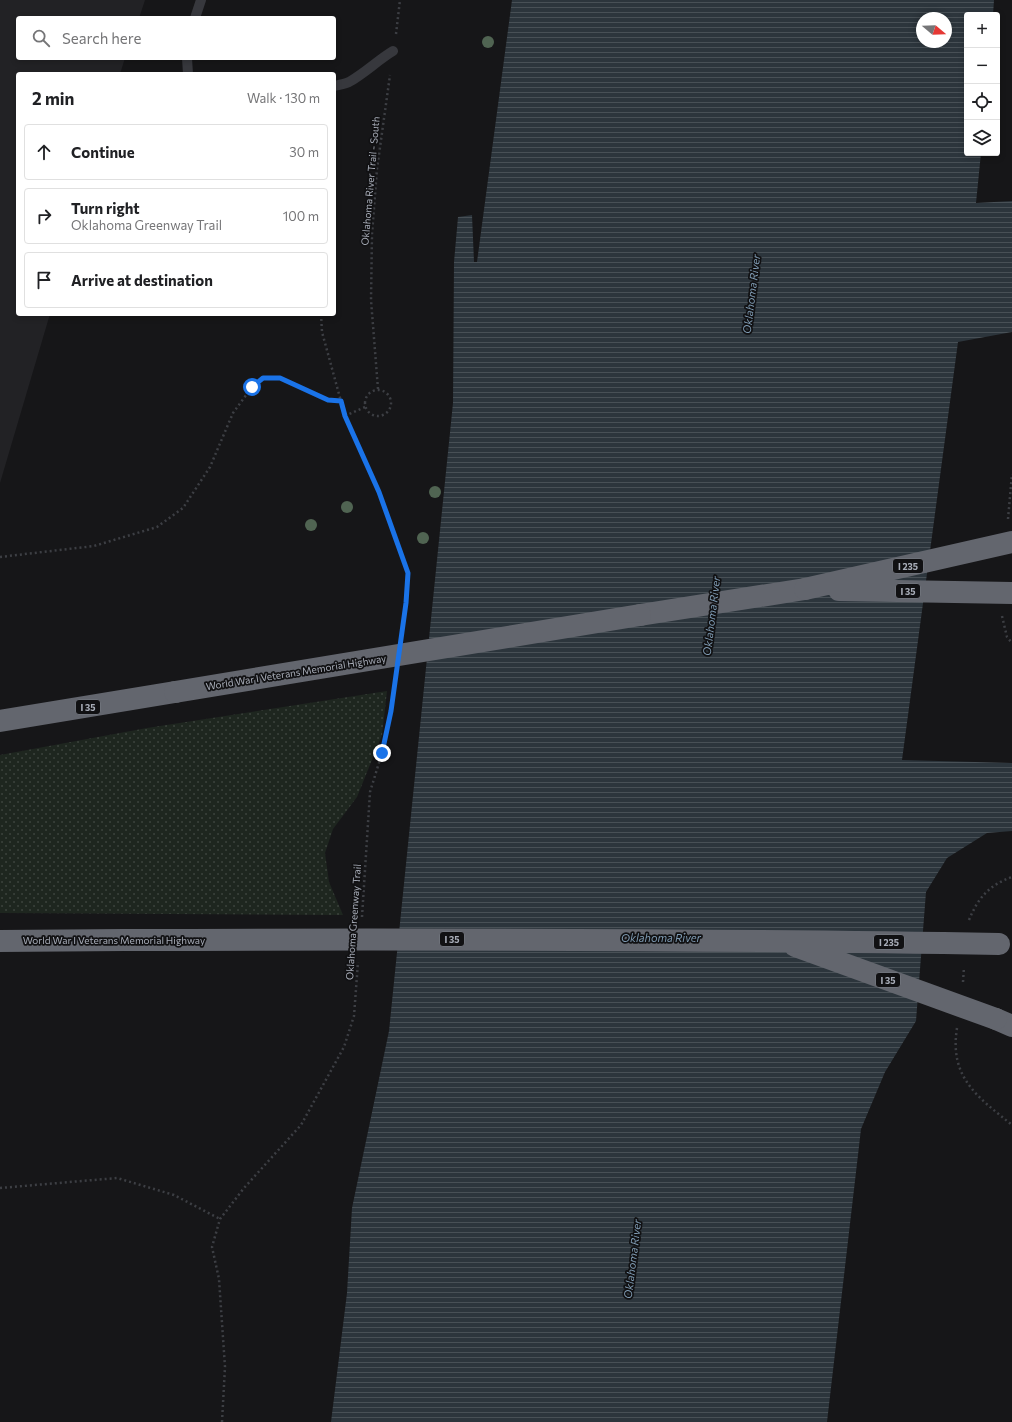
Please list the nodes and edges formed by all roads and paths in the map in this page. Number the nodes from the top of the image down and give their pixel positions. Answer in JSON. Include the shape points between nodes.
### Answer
{"nodes":[{"id":1,"x":201,"y":0,"type":"edge"},
{"id":2,"x":400,"y":0,"type":"edge"},
{"id":3,"x":196,"y":16,"type":"edge"},
{"id":4,"x":393,"y":51,"type":"junction"},
{"id":5,"x":187,"y":60,"type":"edge"},
{"id":6,"x":188,"y":72,"type":"edge"},
{"id":7,"x":336,"y":86,"type":"edge"},
{"id":8,"x":321,"y":316,"type":"edge"},
{"id":9,"x":378,"y":389,"type":"junction"},
{"id":10,"x":341,"y":401,"type":"junction"},
{"id":11,"x":365,"y":407,"type":"junction"},
{"id":12,"x":345,"y":416,"type":"junction"},
{"id":13,"x":1012,"y":542,"type":"edge"},
{"id":14,"x":0,"y":557,"type":"edge"},
{"id":15,"x":805,"y":590,"type":"junction"},
{"id":16,"x":1012,"y":592,"type":"edge"},
{"id":17,"x":402,"y":634,"type":"dead end"},
{"id":18,"x":396,"y":672,"type":"dead end"},
{"id":19,"x":0,"y":721,"type":"edge"},
{"id":20,"x":361,"y":922,"type":"dead end"},
{"id":21,"x":779,"y":940,"type":"junction"},
{"id":22,"x":0,"y":941,"type":"edge"},
{"id":23,"x":1005,"y":944,"type":"edge"},
{"id":24,"x":358,"y":961,"type":"dead end"},
{"id":25,"x":1004,"y":1023,"type":"edge"},
{"id":26,"x":0,"y":1188,"type":"edge"},
{"id":27,"x":220,"y":1219,"type":"junction"},
{"id":28,"x":222,"y":1422,"type":"edge"}],
"edges":[{"from":1,"to":3,"type":"lane"},
{"from":2,"to":4,"type":"path","name":"Oklahoma River Trail - South"},
{"from":4,"to":7,"type":"lane","via":[[348,83]]},
{"from":4,"to":9,"type":"path","name":"Oklahoma River Trail - South","via":[[377,169],[372,234],[371,300]]},
{"from":5,"to":6,"type":"lane"},
{"from":8,"to":10,"type":"path","via":[[322,332]]},
{"from":9,"to":11,"type":"path","via":[[367,395]]},
{"from":9,"to":11,"type":"path","via":[[386,392],[391,400],[387,412],[374,416]]},
{"from":10,"to":12,"type":"path"},
{"from":10,"to":14,"type":"path","via":[[328,400],[280,378],[263,378],[252,387],[233,413],[210,467],[183,508],[157,527],[94,546]]},
{"from":11,"to":12,"type":"path"},
{"from":12,"to":17,"type":"path","via":[[379,492],[408,573]]},
{"from":13,"to":15,"type":"highway","number":"I 235","bridge":true},
{"from":15,"to":16,"type":"highway","number":"I 35","bridge":true},
{"from":15,"to":19,"type":"highway","name":"World War I Veterans Memorial Highway","number":"I 35","bridge":true},
{"from":18,"to":20,"type":"path","name":"Oklahoma Greenway Trail","via":[[382,753],[370,792]]},
{"from":21,"to":22,"type":"highway","name":"World War I Veterans Memorial Highway","number":"I 35","bridge":true},
{"from":21,"to":23,"type":"highway","number":"I 235","bridge":true},
{"from":21,"to":25,"type":"highway","number":"I 35","bridge":true},
{"from":24,"to":27,"type":"path","name":"Oklahoma Greenway Trail","via":[[354,1016],[344,1047],[301,1125],[244,1188]]},
{"from":26,"to":27,"type":"path","via":[[117,1178],[174,1195]]},
{"from":27,"to":28,"type":"path","name":"Oklahoma Greenway Trail","via":[[212,1247],[219,1279],[225,1367]]}]}
